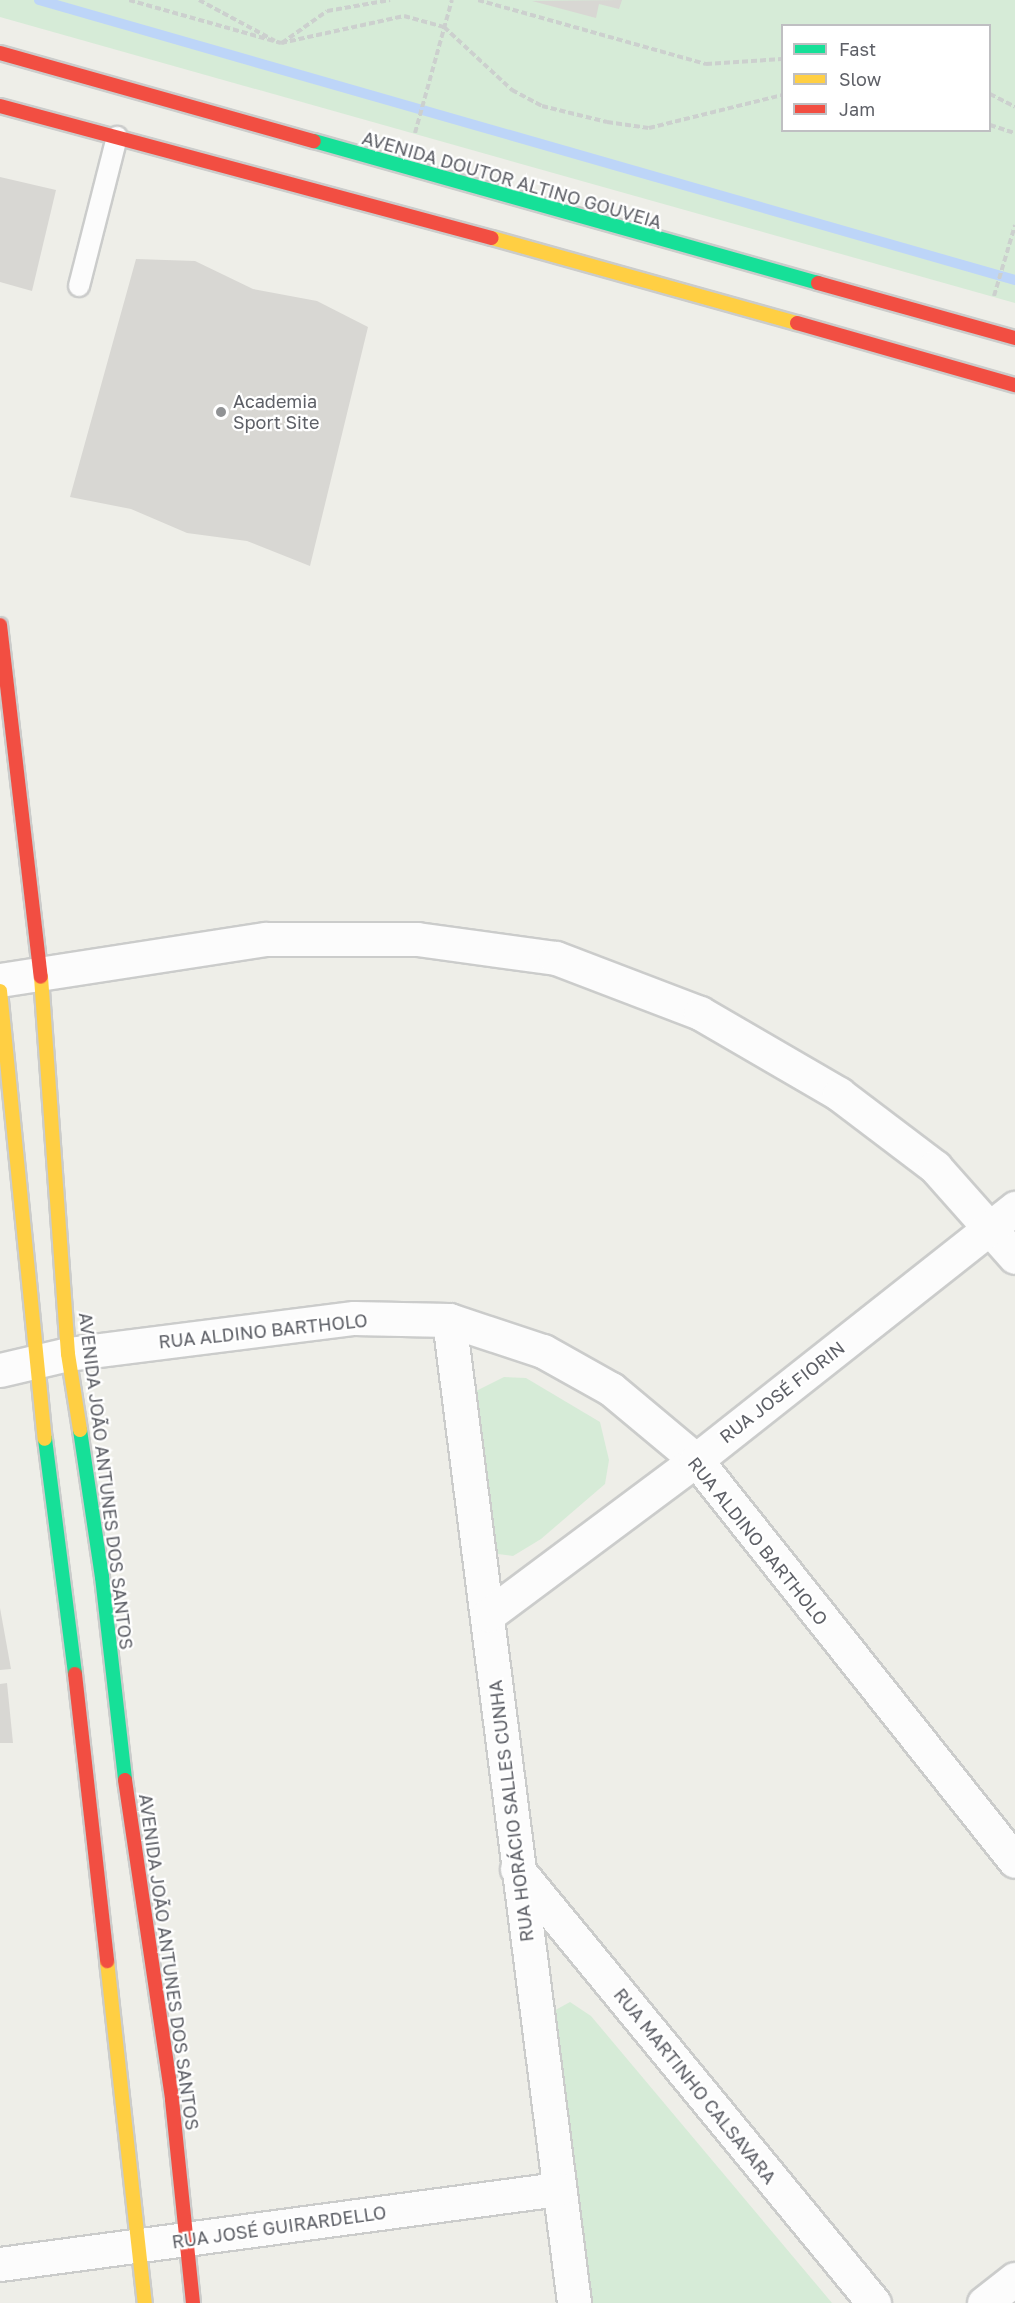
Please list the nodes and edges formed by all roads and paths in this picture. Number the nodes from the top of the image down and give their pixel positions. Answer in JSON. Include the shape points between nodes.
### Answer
{"nodes":[{"id":1,"x":129,"y":0,"type":"edge"},
{"id":2,"x":200,"y":0,"type":"edge"},
{"id":3,"x":390,"y":0,"type":"edge"},
{"id":4,"x":452,"y":0,"type":"edge"},
{"id":5,"x":478,"y":0,"type":"edge"},
{"id":6,"x":444,"y":27,"type":"junction"},
{"id":7,"x":281,"y":44,"type":"junction"},
{"id":8,"x":0,"y":53,"type":"edge"},
{"id":9,"x":781,"y":59,"type":"edge"},
{"id":10,"x":781,"y":95,"type":"edge"},
{"id":11,"x":991,"y":95,"type":"edge"},
{"id":12,"x":0,"y":105,"type":"edge"},
{"id":13,"x":1015,"y":107,"type":"edge"},
{"id":14,"x":420,"y":116,"type":"dead end"},
{"id":15,"x":991,"y":125,"type":"edge"},
{"id":16,"x":1015,"y":133,"type":"edge"},
{"id":17,"x":117,"y":137,"type":"junction"},
{"id":18,"x":1015,"y":225,"type":"edge"},
{"id":19,"x":999,"y":283,"type":"dead end"},
{"id":20,"x":79,"y":286,"type":"dead end"},
{"id":21,"x":1015,"y":338,"type":"edge"},
{"id":22,"x":1015,"y":385,"type":"edge"},
{"id":23,"x":0,"y":625,"type":"edge"},
{"id":24,"x":41,"y":972,"type":"junction"},
{"id":25,"x":0,"y":980,"type":"edge"},
{"id":26,"x":0,"y":991,"type":"edge"},
{"id":27,"x":1003,"y":1217,"type":"edge"},
{"id":28,"x":1015,"y":1257,"type":"edge"},
{"id":29,"x":449,"y":1320,"type":"junction"},
{"id":30,"x":68,"y":1354,"type":"junction"},
{"id":31,"x":35,"y":1364,"type":"junction"},
{"id":32,"x":0,"y":1370,"type":"edge"},
{"id":33,"x":696,"y":1460,"type":"junction"},
{"id":34,"x":488,"y":1615,"type":"junction"},
{"id":35,"x":1015,"y":1861,"type":"edge"},
{"id":36,"x":516,"y":1869,"type":"junction"},
{"id":37,"x":558,"y":2189,"type":"junction"},
{"id":38,"x":186,"y":2240,"type":"junction"},
{"id":39,"x":137,"y":2246,"type":"junction"},
{"id":40,"x":0,"y":2264,"type":"edge"},
{"id":41,"x":1015,"y":2279,"type":"edge"},
{"id":42,"x":145,"y":2303,"type":"edge"},
{"id":43,"x":194,"y":2303,"type":"edge"},
{"id":44,"x":574,"y":2303,"type":"edge"},
{"id":45,"x":874,"y":2303,"type":"edge"},
{"id":46,"x":984,"y":2303,"type":"edge"}],
"edges":[{"from":1,"to":7,"type":"path"},
{"from":2,"to":7,"type":"path"},
{"from":3,"to":7,"type":"path","via":[[327,11]]},
{"from":4,"to":6,"type":"path"},
{"from":5,"to":9,"type":"path","via":[[706,64]]},
{"from":6,"to":7,"type":"path","via":[[404,16]]},
{"from":6,"to":10,"type":"path","via":[[512,90],[542,106],[607,122],[649,128]]},
{"from":6,"to":14,"type":"path"},
{"from":8,"to":21,"type":"main road","name":"AVENIDA DOUTOR ALTINO GOUVEIA","via":[[439,184]]},
{"from":11,"to":13,"type":"path"},
{"from":12,"to":17,"type":"main road"},
{"from":15,"to":16,"type":"path"},
{"from":17,"to":20,"type":"lane"},
{"from":17,"to":22,"type":"main road","via":[[432,216]]},
{"from":18,"to":19,"type":"path"},
{"from":23,"to":24,"type":"main road","name":"AVENIDA JOÃO ANTUNES DOS SANTOS"},
{"from":24,"to":25,"type":"street"},
{"from":24,"to":27,"type":"street","via":[[266,939],[417,939],[556,958],[700,1013],[839,1094]]},
{"from":24,"to":30,"type":"main road","name":"AVENIDA JOÃO ANTUNES DOS SANTOS"},
{"from":26,"to":31,"type":"main road"},
{"from":27,"to":28,"type":"street"},
{"from":27,"to":33,"type":"street","name":"RUA JOSÉ FIORIN"},
{"from":29,"to":30,"type":"street","name":"RUA ALDINO BARTHOLO","via":[[354,1318]]},
{"from":29,"to":33,"type":"street","name":"RUA ALDINO BARTHOLO","via":[[543,1351],[611,1389]]},
{"from":29,"to":34,"type":"street","name":"RUA HORÁCIO SALLES CUNHA"},
{"from":30,"to":31,"type":"street","name":"RUA ALDINO BARTHOLO"},
{"from":30,"to":38,"type":"main road","name":"AVENIDA JOÃO ANTUNES DOS SANTOS","via":[[102,1577],[129,1819],[172,2100]]},
{"from":31,"to":32,"type":"street","name":"RUA ALDINO BARTHOLO"},
{"from":31,"to":39,"type":"main road","via":[[65,1580]]},
{"from":33,"to":34,"type":"street","name":"RUA JOSÉ FIORIN"},
{"from":33,"to":35,"type":"street","name":"RUA ALDINO BARTHOLO"},
{"from":34,"to":36,"type":"street","name":"RUA HORÁCIO SALLES CUNHA"},
{"from":36,"to":37,"type":"street","name":"RUA HORÁCIO SALLES CUNHA"},
{"from":36,"to":45,"type":"street","name":"RUA MARTINHO CALSAVARA"},
{"from":37,"to":38,"type":"street","name":"RUA JOSÉ GUIRARDELLO"},
{"from":37,"to":44,"type":"street","name":"RUA HORÁCIO SALLES CUNHA"},
{"from":38,"to":39,"type":"street","name":"RUA JOSÉ GUIRARDELLO"},
{"from":38,"to":43,"type":"main road","name":"AVENIDA JOÃO ANTUNES DOS SANTOS"},
{"from":39,"to":40,"type":"street","name":"RUA JOSÉ GUIRARDELLO"},
{"from":39,"to":42,"type":"main road"},
{"from":41,"to":46,"type":"street"}]}
